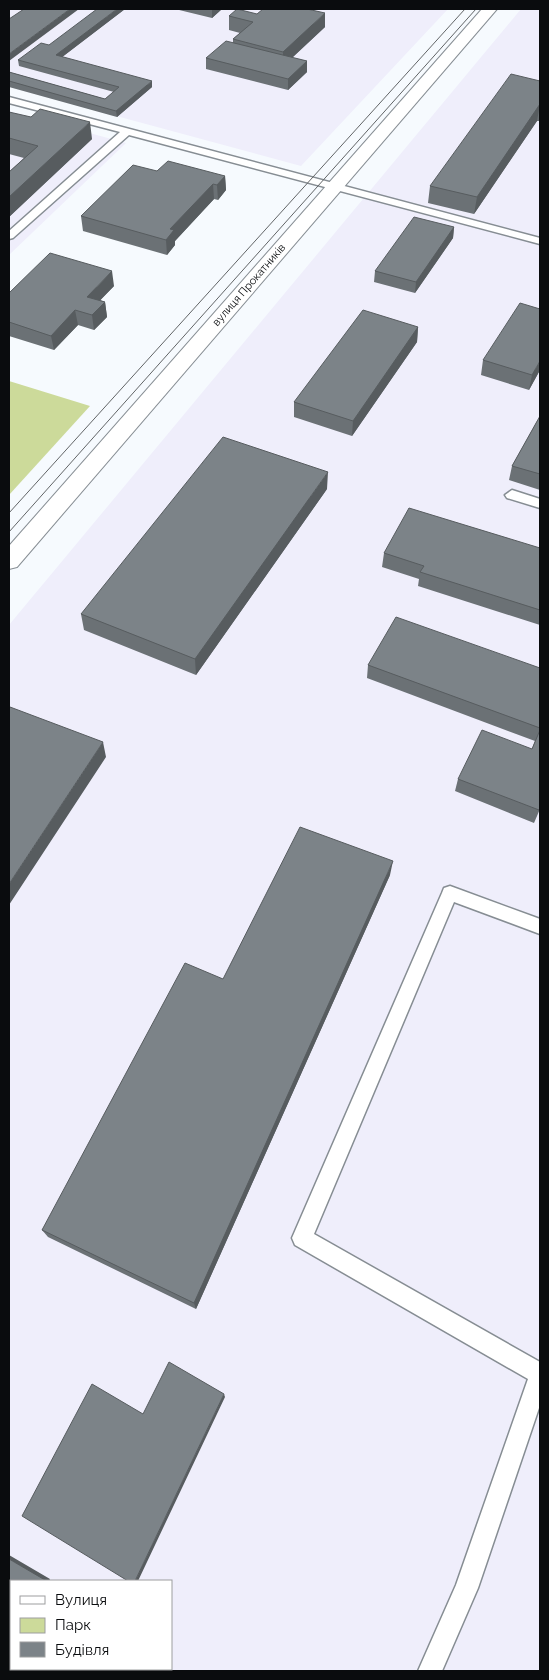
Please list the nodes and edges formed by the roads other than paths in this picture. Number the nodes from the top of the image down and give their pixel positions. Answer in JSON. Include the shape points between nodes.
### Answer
{"nodes":[{"id":1,"x":490,"y":9,"type":"edge"},
{"id":2,"x":9,"y":100,"type":"edge"},
{"id":3,"x":127,"y":131,"type":"junction"},
{"id":4,"x":335,"y":185,"type":"junction"},
{"id":5,"x":9,"y":236,"type":"edge"},
{"id":6,"x":540,"y":241,"type":"edge"},
{"id":7,"x":512,"y":496,"type":"dead end"},
{"id":8,"x":540,"y":504,"type":"edge"},
{"id":9,"x":9,"y":561,"type":"edge"},
{"id":10,"x":540,"y":927,"type":"edge"},
{"id":11,"x":540,"y":1374,"type":"edge"},
{"id":12,"x":430,"y":1671,"type":"edge"}],
"edges":[{"from":1,"to":4,"type":"street","name":"вулиця Прокатників"},
{"from":2,"to":3,"type":"lane"},
{"from":3,"to":4,"type":"lane"},
{"from":3,"to":5,"type":"lane"},
{"from":4,"to":6,"type":"lane"},
{"from":4,"to":9,"type":"street","name":"вулиця Прокатників"},
{"from":7,"to":8,"type":"lane"},
{"from":10,"to":11,"type":"lane","via":[[450,893],[302,1238]]},
{"from":11,"to":12,"type":"lane","via":[[466,1588]]}]}
